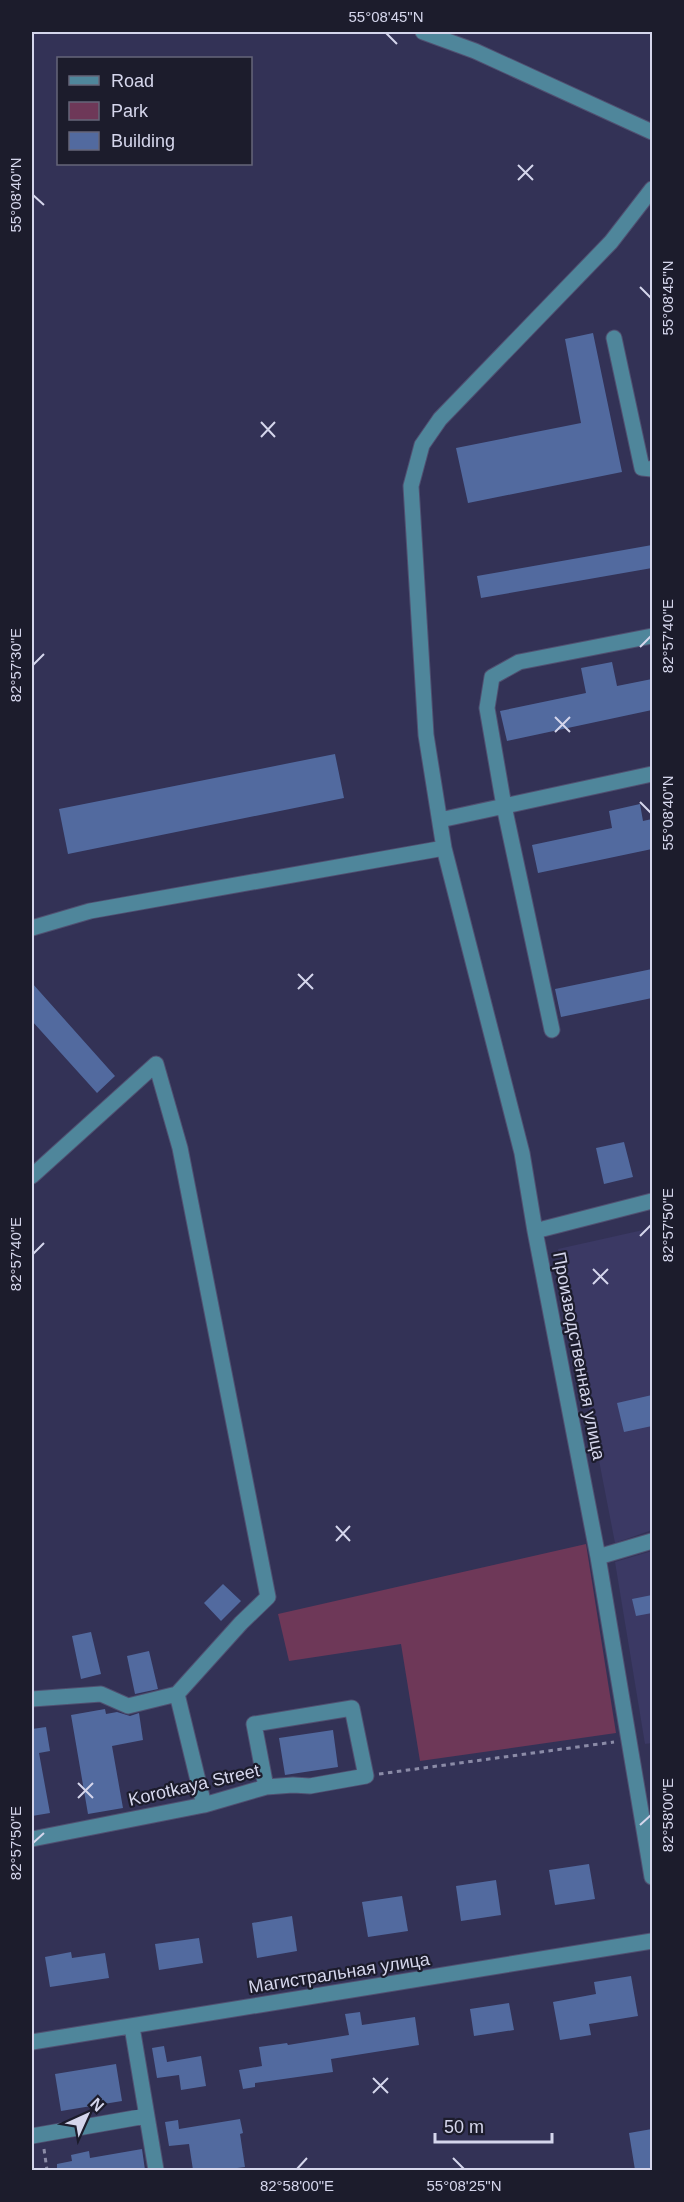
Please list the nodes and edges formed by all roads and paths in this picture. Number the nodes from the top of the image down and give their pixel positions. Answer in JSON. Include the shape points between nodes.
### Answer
{"nodes":[{"id":1,"x":423,"y":32,"type":"edge"},
{"id":2,"x":652,"y":132,"type":"edge"},
{"id":3,"x":652,"y":189,"type":"edge"},
{"id":4,"x":614,"y":338,"type":"dead end"},
{"id":5,"x":652,"y":469,"type":"edge"},
{"id":6,"x":652,"y":636,"type":"edge"},
{"id":7,"x":652,"y":774,"type":"edge"},
{"id":8,"x":504,"y":806,"type":"junction"},
{"id":9,"x":440,"y":820,"type":"junction"},
{"id":10,"x":444,"y":848,"type":"junction"},
{"id":11,"x":32,"y":928,"type":"edge"},
{"id":12,"x":552,"y":1030,"type":"dead end"},
{"id":13,"x":32,"y":1176,"type":"edge"},
{"id":14,"x":652,"y":1200,"type":"edge"},
{"id":15,"x":535,"y":1231,"type":"junction"},
{"id":16,"x":652,"y":1541,"type":"edge"},
{"id":17,"x":598,"y":1557,"type":"junction"},
{"id":18,"x":177,"y":1694,"type":"junction"},
{"id":19,"x":32,"y":1699,"type":"edge"},
{"id":20,"x":630,"y":1740,"type":"junction"},
{"id":21,"x":366,"y":1776,"type":"junction"},
{"id":22,"x":266,"y":1787,"type":"junction"},
{"id":23,"x":204,"y":1805,"type":"junction"},
{"id":24,"x":32,"y":1839,"type":"edge"},
{"id":25,"x":652,"y":1877,"type":"edge"},
{"id":26,"x":652,"y":1941,"type":"edge"},
{"id":27,"x":132,"y":2027,"type":"junction"},
{"id":28,"x":32,"y":2042,"type":"edge"},
{"id":29,"x":146,"y":2116,"type":"junction"},
{"id":30,"x":36,"y":2136,"type":"edge"},
{"id":31,"x":47,"y":2170,"type":"edge"},
{"id":32,"x":156,"y":2170,"type":"edge"}],
"edges":[{"from":1,"to":2,"type":"street","via":[[475,51]]},
{"from":3,"to":9,"type":"street","name":"Производственная улица","via":[[611,242],[440,419],[422,445],[411,486],[426,735]]},
{"from":4,"to":5,"type":"street","via":[[642,468]]},
{"from":6,"to":8,"type":"street","via":[[519,662],[492,677],[487,708]]},
{"from":7,"to":8,"type":"street"},
{"from":8,"to":9,"type":"street"},
{"from":8,"to":12,"type":"street"},
{"from":9,"to":10,"type":"street","name":"Производственная улица"},
{"from":10,"to":11,"type":"street","via":[[90,911]]},
{"from":10,"to":15,"type":"street","name":"Производственная улица","via":[[522,1153]]},
{"from":13,"to":18,"type":"street","via":[[156,1064],[180,1148],[268,1597]]},
{"from":14,"to":15,"type":"street"},
{"from":15,"to":17,"type":"street","name":"Производственная улица"},
{"from":16,"to":17,"type":"street"},
{"from":17,"to":20,"type":"street","name":"Производственная улица"},
{"from":18,"to":19,"type":"street","via":[[128,1706],[101,1694]]},
{"from":18,"to":23,"type":"street"},
{"from":20,"to":21,"type":"path"},
{"from":20,"to":25,"type":"street","name":"Производственная улица"},
{"from":21,"to":22,"type":"street","name":"Korotkaya Street","via":[[310,1786]]},
{"from":21,"to":22,"type":"street","via":[[352,1708],[254,1724]]},
{"from":22,"to":23,"type":"street","name":"Korotkaya Street"},
{"from":23,"to":24,"type":"street","name":"Korotkaya Street"},
{"from":26,"to":27,"type":"street","name":"Магистральная улица"},
{"from":27,"to":28,"type":"street","name":"Магистральная улица"},
{"from":27,"to":29,"type":"street"},
{"from":29,"to":30,"type":"street"},
{"from":29,"to":32,"type":"street"},
{"from":30,"to":31,"type":"path"}]}
